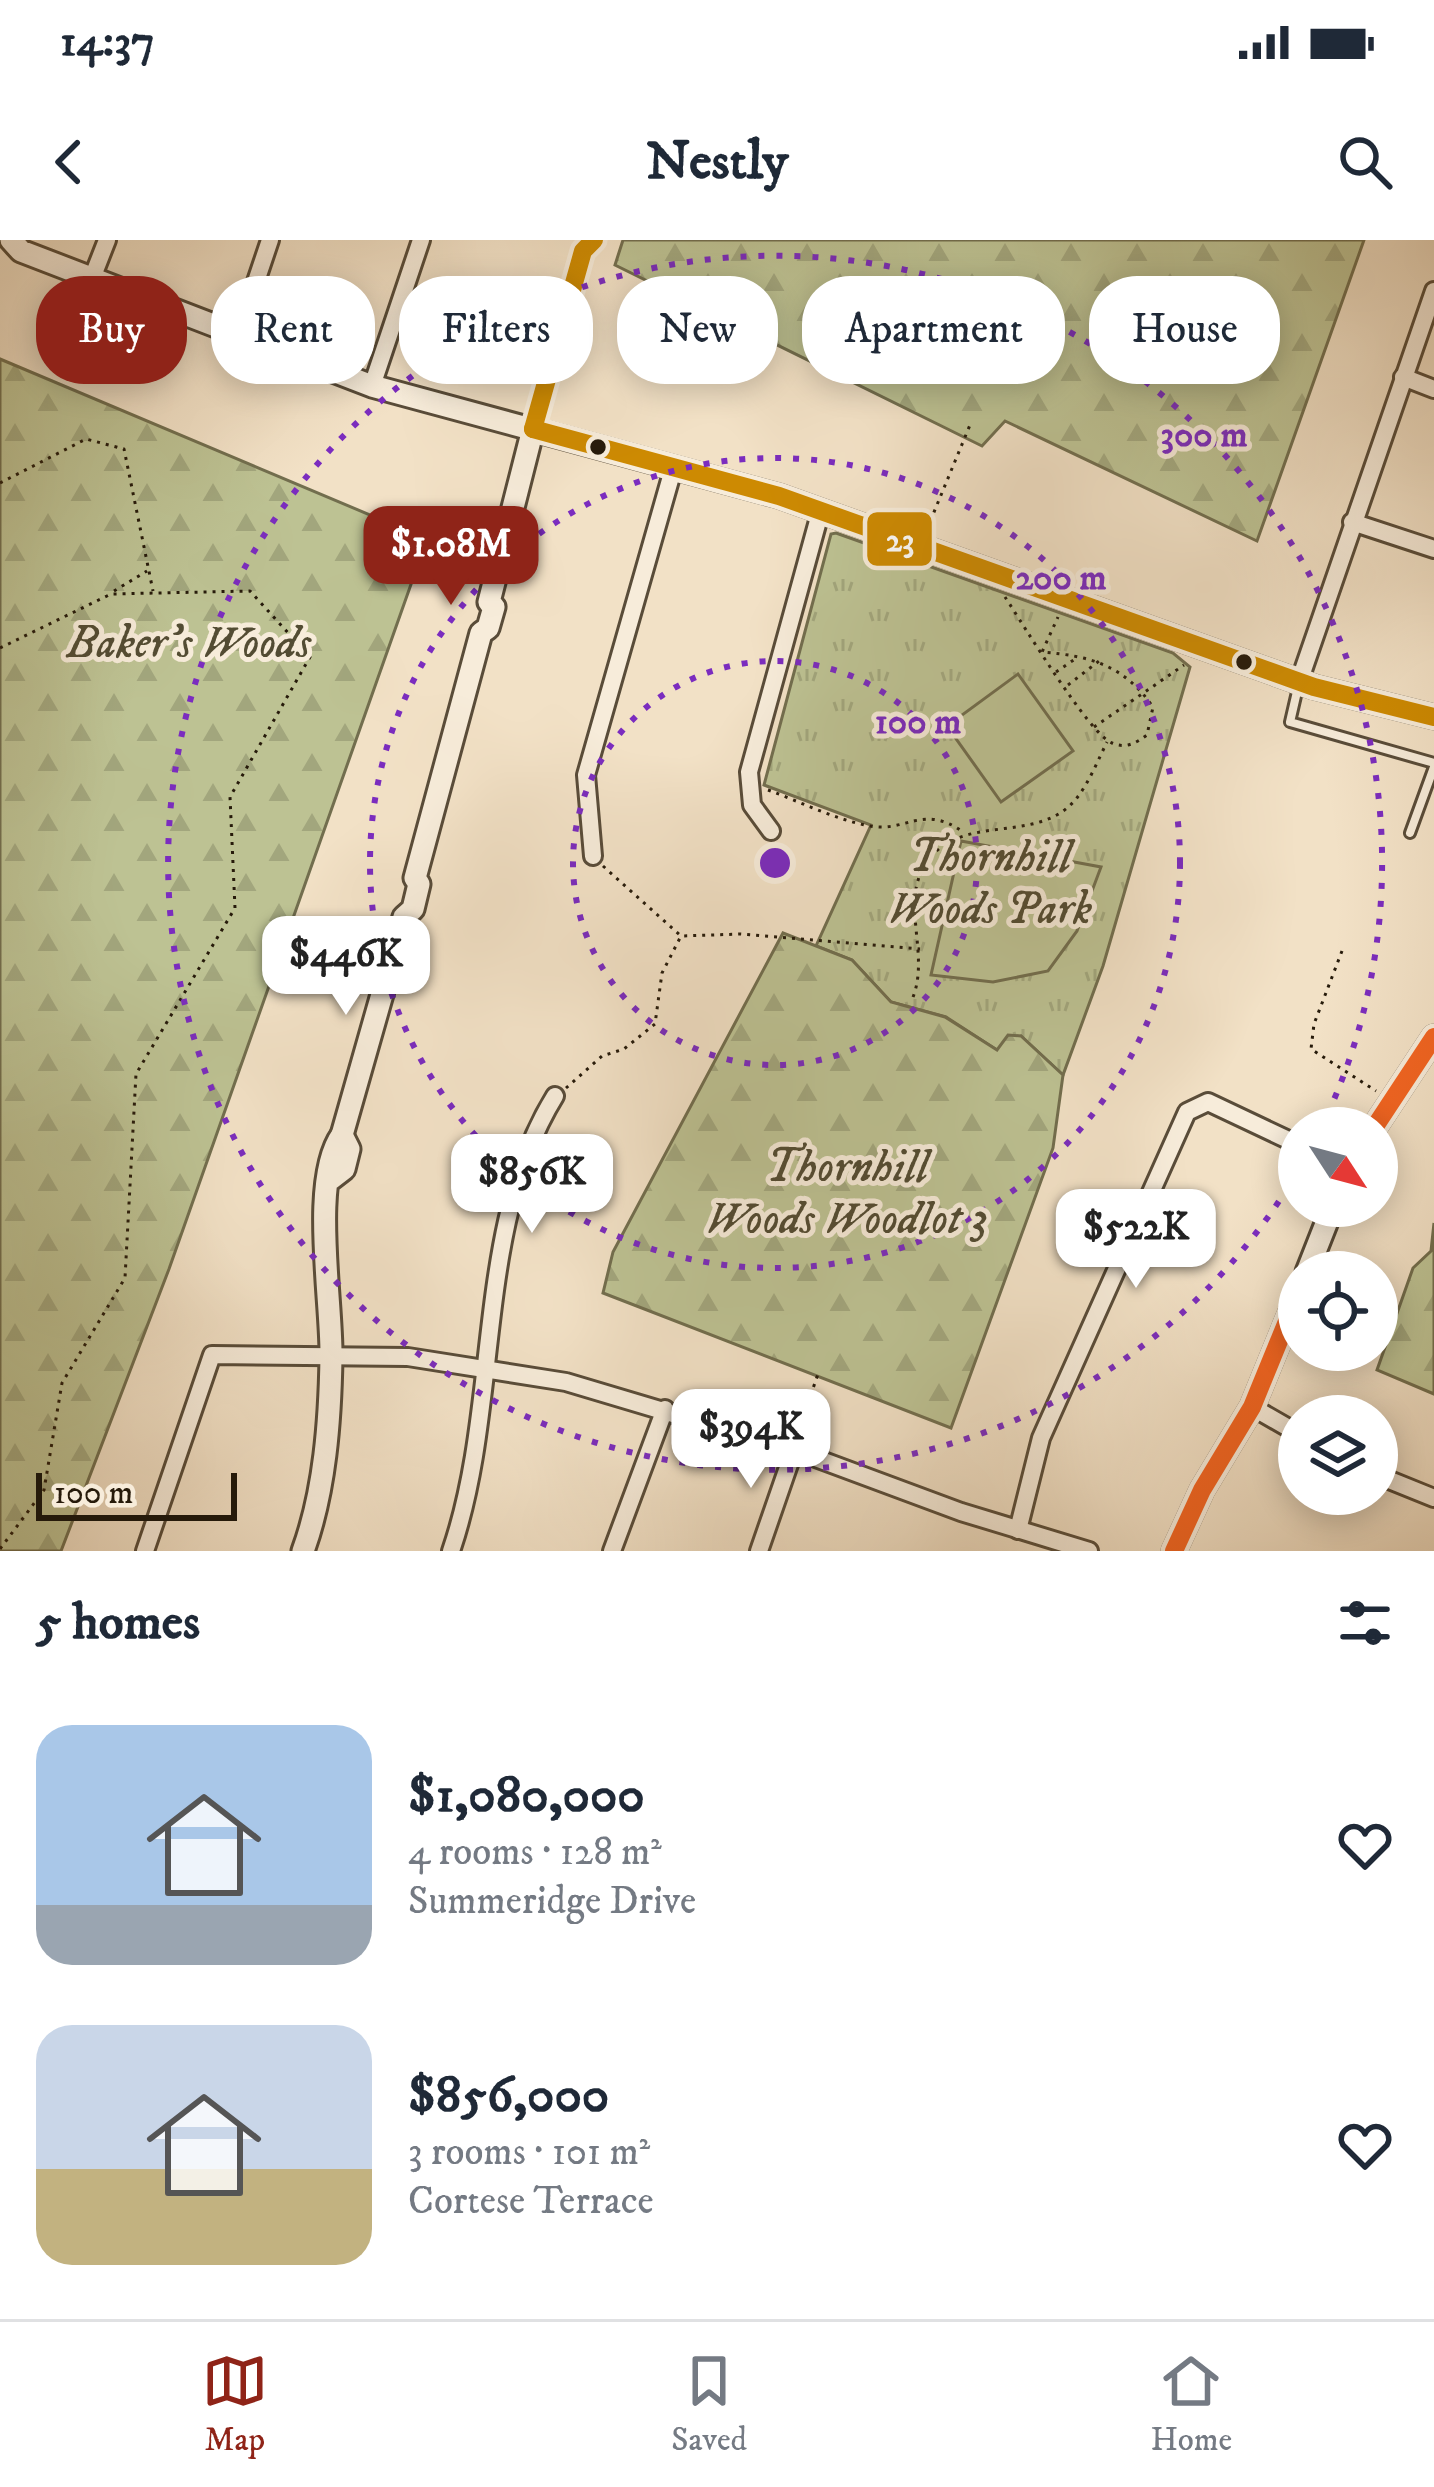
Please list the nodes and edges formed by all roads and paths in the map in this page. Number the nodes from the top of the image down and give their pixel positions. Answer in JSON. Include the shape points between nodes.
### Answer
{"nodes":[{"id":1,"x":107,"y":240,"type":"edge"},
{"id":2,"x":270,"y":240,"type":"edge"},
{"id":3,"x":421,"y":240,"type":"edge"},
{"id":4,"x":586,"y":244,"type":"edge"},
{"id":5,"x":11,"y":249,"type":"edge"},
{"id":6,"x":78,"y":276,"type":"edge"},
{"id":7,"x":93,"y":276,"type":"edge"},
{"id":8,"x":258,"y":276,"type":"edge"},
{"id":9,"x":1434,"y":291,"type":"edge"},
{"id":10,"x":1403,"y":377,"type":"junction"},
{"id":11,"x":367,"y":384,"type":"edge"},
{"id":12,"x":372,"y":386,"type":"junction"},
{"id":13,"x":1434,"y":389,"type":"edge"},
{"id":14,"x":970,"y":425,"type":"dead end"},
{"id":15,"x":533,"y":429,"type":"junction"},
{"id":16,"x":674,"y":466,"type":"junction"},
{"id":17,"x":0,"y":483,"type":"edge"},
{"id":18,"x":821,"y":510,"type":"junction"},
{"id":19,"x":1352,"y":522,"type":"junction"},
{"id":20,"x":926,"y":532,"type":"dead end"},
{"id":21,"x":1434,"y":549,"type":"edge"},
{"id":22,"x":148,"y":570,"type":"junction"},
{"id":23,"x":111,"y":593,"type":"junction"},
{"id":24,"x":153,"y":593,"type":"junction"},
{"id":25,"x":1004,"y":596,"type":"dead end"},
{"id":26,"x":1058,"y":616,"type":"dead end"},
{"id":27,"x":0,"y":648,"type":"edge"},
{"id":28,"x":1042,"y":652,"type":"junction"},
{"id":29,"x":1079,"y":656,"type":"junction"},
{"id":30,"x":1100,"y":660,"type":"junction"},
{"id":31,"x":1184,"y":664,"type":"dead end"},
{"id":32,"x":1056,"y":672,"type":"junction"},
{"id":33,"x":1299,"y":682,"type":"junction"},
{"id":34,"x":1066,"y":687,"type":"junction"},
{"id":35,"x":1144,"y":693,"type":"junction"},
{"id":36,"x":1434,"y":717,"type":"edge"},
{"id":37,"x":1094,"y":727,"type":"junction"},
{"id":38,"x":1108,"y":740,"type":"junction"},
{"id":39,"x":1434,"y":765,"type":"edge"},
{"id":40,"x":763,"y":788,"type":"dead end"},
{"id":41,"x":771,"y":832,"type":"dead end"},
{"id":42,"x":964,"y":833,"type":"junction"},
{"id":43,"x":1410,"y":833,"type":"dead end"},
{"id":44,"x":593,"y":856,"type":"joint"},
{"id":45,"x":681,"y":936,"type":"junction"},
{"id":46,"x":920,"y":949,"type":"junction"},
{"id":47,"x":1342,"y":951,"type":"dead end"},
{"id":48,"x":913,"y":998,"type":"dead end"},
{"id":49,"x":1434,"y":1037,"type":"edge"},
{"id":50,"x":1376,"y":1091,"type":"dead end"},
{"id":51,"x":555,"y":1096,"type":"joint"},
{"id":52,"x":1388,"y":1107,"type":"edge"},
{"id":53,"x":1278,"y":1135,"type":"edge"},
{"id":54,"x":1278,"y":1343,"type":"edge"},
{"id":55,"x":332,"y":1357,"type":"junction"},
{"id":56,"x":489,"y":1367,"type":"junction"},
{"id":57,"x":819,"y":1371,"type":"dead end"},
{"id":58,"x":1252,"y":1407,"type":"junction"},
{"id":59,"x":665,"y":1409,"type":"junction"},
{"id":60,"x":1278,"y":1422,"type":"edge"},
{"id":61,"x":794,"y":1450,"type":"junction"},
{"id":62,"x":1398,"y":1483,"type":"edge"},
{"id":63,"x":1434,"y":1498,"type":"edge"},
{"id":64,"x":1018,"y":1531,"type":"junction"},
{"id":65,"x":0,"y":1549,"type":"edge"},
{"id":66,"x":145,"y":1551,"type":"edge"},
{"id":67,"x":303,"y":1551,"type":"edge"},
{"id":68,"x":451,"y":1551,"type":"edge"},
{"id":69,"x":611,"y":1551,"type":"edge"},
{"id":70,"x":759,"y":1551,"type":"edge"},
{"id":71,"x":1089,"y":1551,"type":"edge"},
{"id":72,"x":1174,"y":1551,"type":"edge"}],
"edges":[{"from":1,"to":7,"type":"street"},
{"from":2,"to":8,"type":"street"},
{"from":3,"to":12,"type":"street"},
{"from":4,"to":15,"type":"street"},
{"from":5,"to":6,"type":"street"},
{"from":9,"to":10,"type":"street"},
{"from":10,"to":13,"type":"street"},
{"from":10,"to":19,"type":"street"},
{"from":11,"to":12,"type":"street"},
{"from":12,"to":15,"type":"street"},
{"from":14,"to":20,"type":"path"},
{"from":15,"to":16,"type":"street"},
{"from":15,"to":55,"type":"street","via":[[494,607],[342,1136],[349,1149],[344,1169],[331,1179],[325,1227]]},
{"from":16,"to":18,"type":"street"},
{"from":16,"to":44,"type":"street","via":[[586,775]]},
{"from":17,"to":22,"type":"path","via":[[86,439],[124,448]]},
{"from":18,"to":33,"type":"street"},
{"from":18,"to":41,"type":"street","via":[[748,777],[754,810]]},
{"from":19,"to":21,"type":"street"},
{"from":19,"to":33,"type":"street"},
{"from":22,"to":23,"type":"path"},
{"from":22,"to":24,"type":"path"},
{"from":23,"to":24,"type":"path"},
{"from":23,"to":27,"type":"path"},
{"from":24,"to":65,"type":"path","via":[[250,591],[310,657],[230,797],[235,908],[136,1074],[125,1278],[62,1383],[44,1490]]},
{"from":25,"to":28,"type":"path"},
{"from":26,"to":28,"type":"path"},
{"from":28,"to":29,"type":"path"},
{"from":28,"to":32,"type":"path"},
{"from":29,"to":30,"type":"path"},
{"from":29,"to":32,"type":"path"},
{"from":30,"to":34,"type":"path"},
{"from":30,"to":35,"type":"path"},
{"from":31,"to":35,"type":"path"},
{"from":32,"to":34,"type":"path"},
{"from":33,"to":36,"type":"street"},
{"from":33,"to":39,"type":"lane","via":[[1290,722]]},
{"from":34,"to":37,"type":"path"},
{"from":35,"to":37,"type":"path"},
{"from":35,"to":38,"type":"path","via":[[1153,706],[1147,735],[1132,745]]},
{"from":37,"to":38,"type":"path"},
{"from":38,"to":42,"type":"path","via":[[1076,800],[1057,815]]},
{"from":39,"to":43,"type":"lane"},
{"from":40,"to":42,"type":"path","via":[[874,828],[912,818],[946,820]]},
{"from":42,"to":46,"type":"path","via":[[922,870],[915,897]]},
{"from":44,"to":45,"type":"path"},
{"from":45,"to":46,"type":"path"},
{"from":45,"to":51,"type":"path","via":[[662,973],[655,1024]]},
{"from":46,"to":48,"type":"path"},
{"from":47,"to":50,"type":"path","via":[[1311,1049]]},
{"from":49,"to":52,"type":"street"},
{"from":51,"to":56,"type":"street","via":[[510,1198]]},
{"from":53,"to":64,"type":"street","via":[[1208,1102],[1187,1112],[1041,1438]]},
{"from":54,"to":58,"type":"street"},
{"from":55,"to":56,"type":"street"},
{"from":55,"to":66,"type":"street","via":[[212,1354]]},
{"from":55,"to":67,"type":"street","via":[[321,1478]]},
{"from":56,"to":59,"type":"street"},
{"from":56,"to":68,"type":"street"},
{"from":57,"to":61,"type":"path"},
{"from":58,"to":60,"type":"street"},
{"from":58,"to":72,"type":"street"},
{"from":59,"to":61,"type":"street"},
{"from":59,"to":69,"type":"street"},
{"from":61,"to":64,"type":"street"},
{"from":61,"to":70,"type":"street"},
{"from":62,"to":63,"type":"street"},
{"from":64,"to":71,"type":"street"}]}
